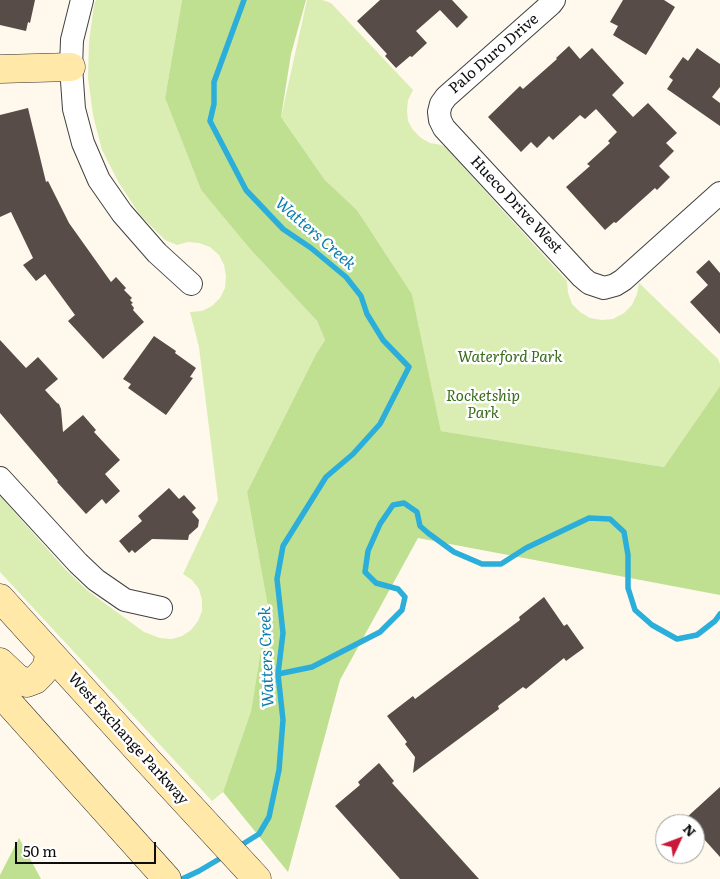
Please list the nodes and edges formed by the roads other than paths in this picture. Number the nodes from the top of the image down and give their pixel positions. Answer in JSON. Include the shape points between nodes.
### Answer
{"nodes":[{"id":1,"x":82,"y":0,"type":"edge"},
{"id":2,"x":554,"y":0,"type":"edge"},
{"id":3,"x":71,"y":67,"type":"junction"},
{"id":4,"x":0,"y":69,"type":"edge"},
{"id":5,"x":439,"y":112,"type":"joint"},
{"id":6,"x":720,"y":193,"type":"edge"},
{"id":7,"x":191,"y":284,"type":"dead end"},
{"id":8,"x":0,"y":478,"type":"edge"},
{"id":9,"x":0,"y":598,"type":"edge"},
{"id":10,"x":161,"y":608,"type":"dead end"},
{"id":11,"x":50,"y":653,"type":"junction"},
{"id":12,"x":0,"y":662,"type":"edge"},
{"id":13,"x":0,"y":693,"type":"edge"},
{"id":14,"x":167,"y":879,"type":"edge"},
{"id":15,"x":257,"y":879,"type":"edge"}],
"edges":[{"from":1,"to":3,"type":"street","via":[[72,40]]},
{"from":2,"to":5,"type":"street","name":"Palo Duro Drive","via":[[446,96]]},
{"from":3,"to":4,"type":"main road"},
{"from":3,"to":7,"type":"street","via":[[74,109],[83,143],[99,180],[122,213],[157,253]]},
{"from":5,"to":6,"type":"street","name":"Hueco Drive West","via":[[444,128],[579,273],[589,283],[604,288],[616,286]]},
{"from":8,"to":10,"type":"street","via":[[96,580],[125,600]]},
{"from":9,"to":11,"type":"main road","name":"West Exchange Parkway"},
{"from":11,"to":12,"type":"main road","via":[[46,668],[35,680],[27,683]]},
{"from":11,"to":15,"type":"main road","name":"West Exchange Parkway"},
{"from":13,"to":14,"type":"main road"}]}
